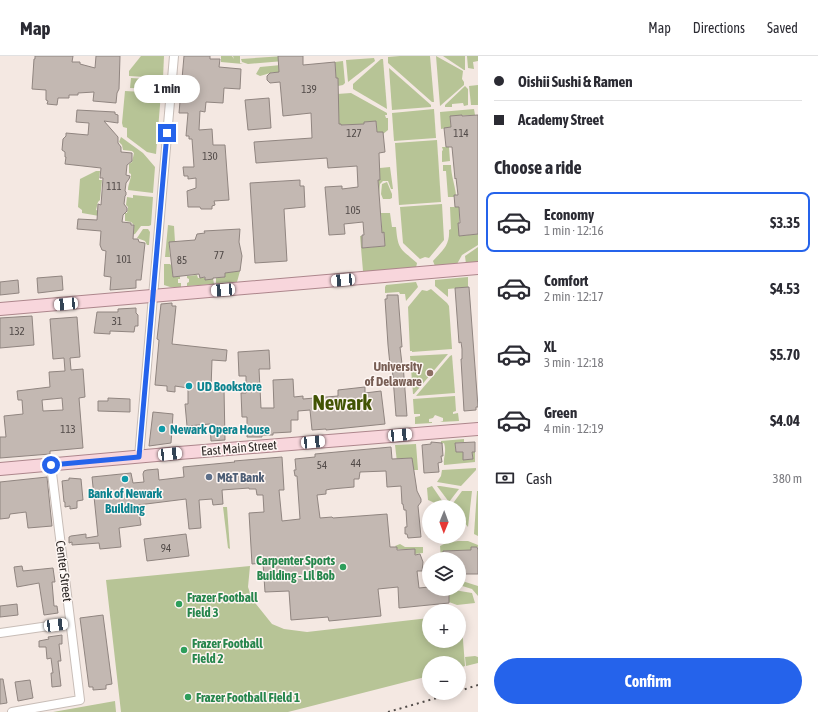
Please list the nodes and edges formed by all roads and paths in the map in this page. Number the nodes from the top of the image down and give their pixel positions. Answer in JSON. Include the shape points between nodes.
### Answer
{"nodes":[{"id":1,"x":174,"y":56,"type":"edge"},
{"id":2,"x":478,"y":268,"type":"edge"},
{"id":3,"x":152,"y":296,"type":"junction"},
{"id":4,"x":0,"y":309,"type":"edge"},
{"id":5,"x":478,"y":429,"type":"edge"},
{"id":6,"x":139,"y":457,"type":"junction"},
{"id":7,"x":51,"y":465,"type":"junction"},
{"id":8,"x":0,"y":469,"type":"edge"},
{"id":9,"x":70,"y":624,"type":"junction"},
{"id":10,"x":0,"y":633,"type":"edge"},
{"id":11,"x":12,"y":712,"type":"edge"}],
"edges":[{"from":1,"to":3,"type":"street"},
{"from":2,"to":3,"type":"main road"},
{"from":3,"to":4,"type":"main road"},
{"from":3,"to":6,"type":"street"},
{"from":5,"to":6,"type":"main road","name":"East Main Street"},
{"from":6,"to":7,"type":"main road","name":"East Main Street"},
{"from":7,"to":8,"type":"main road","name":"East Main Street"},
{"from":7,"to":9,"type":"street","name":"Center Street"},
{"from":9,"to":10,"type":"street"},
{"from":9,"to":11,"type":"street","name":"Center Street","via":[[80,700]]}]}
